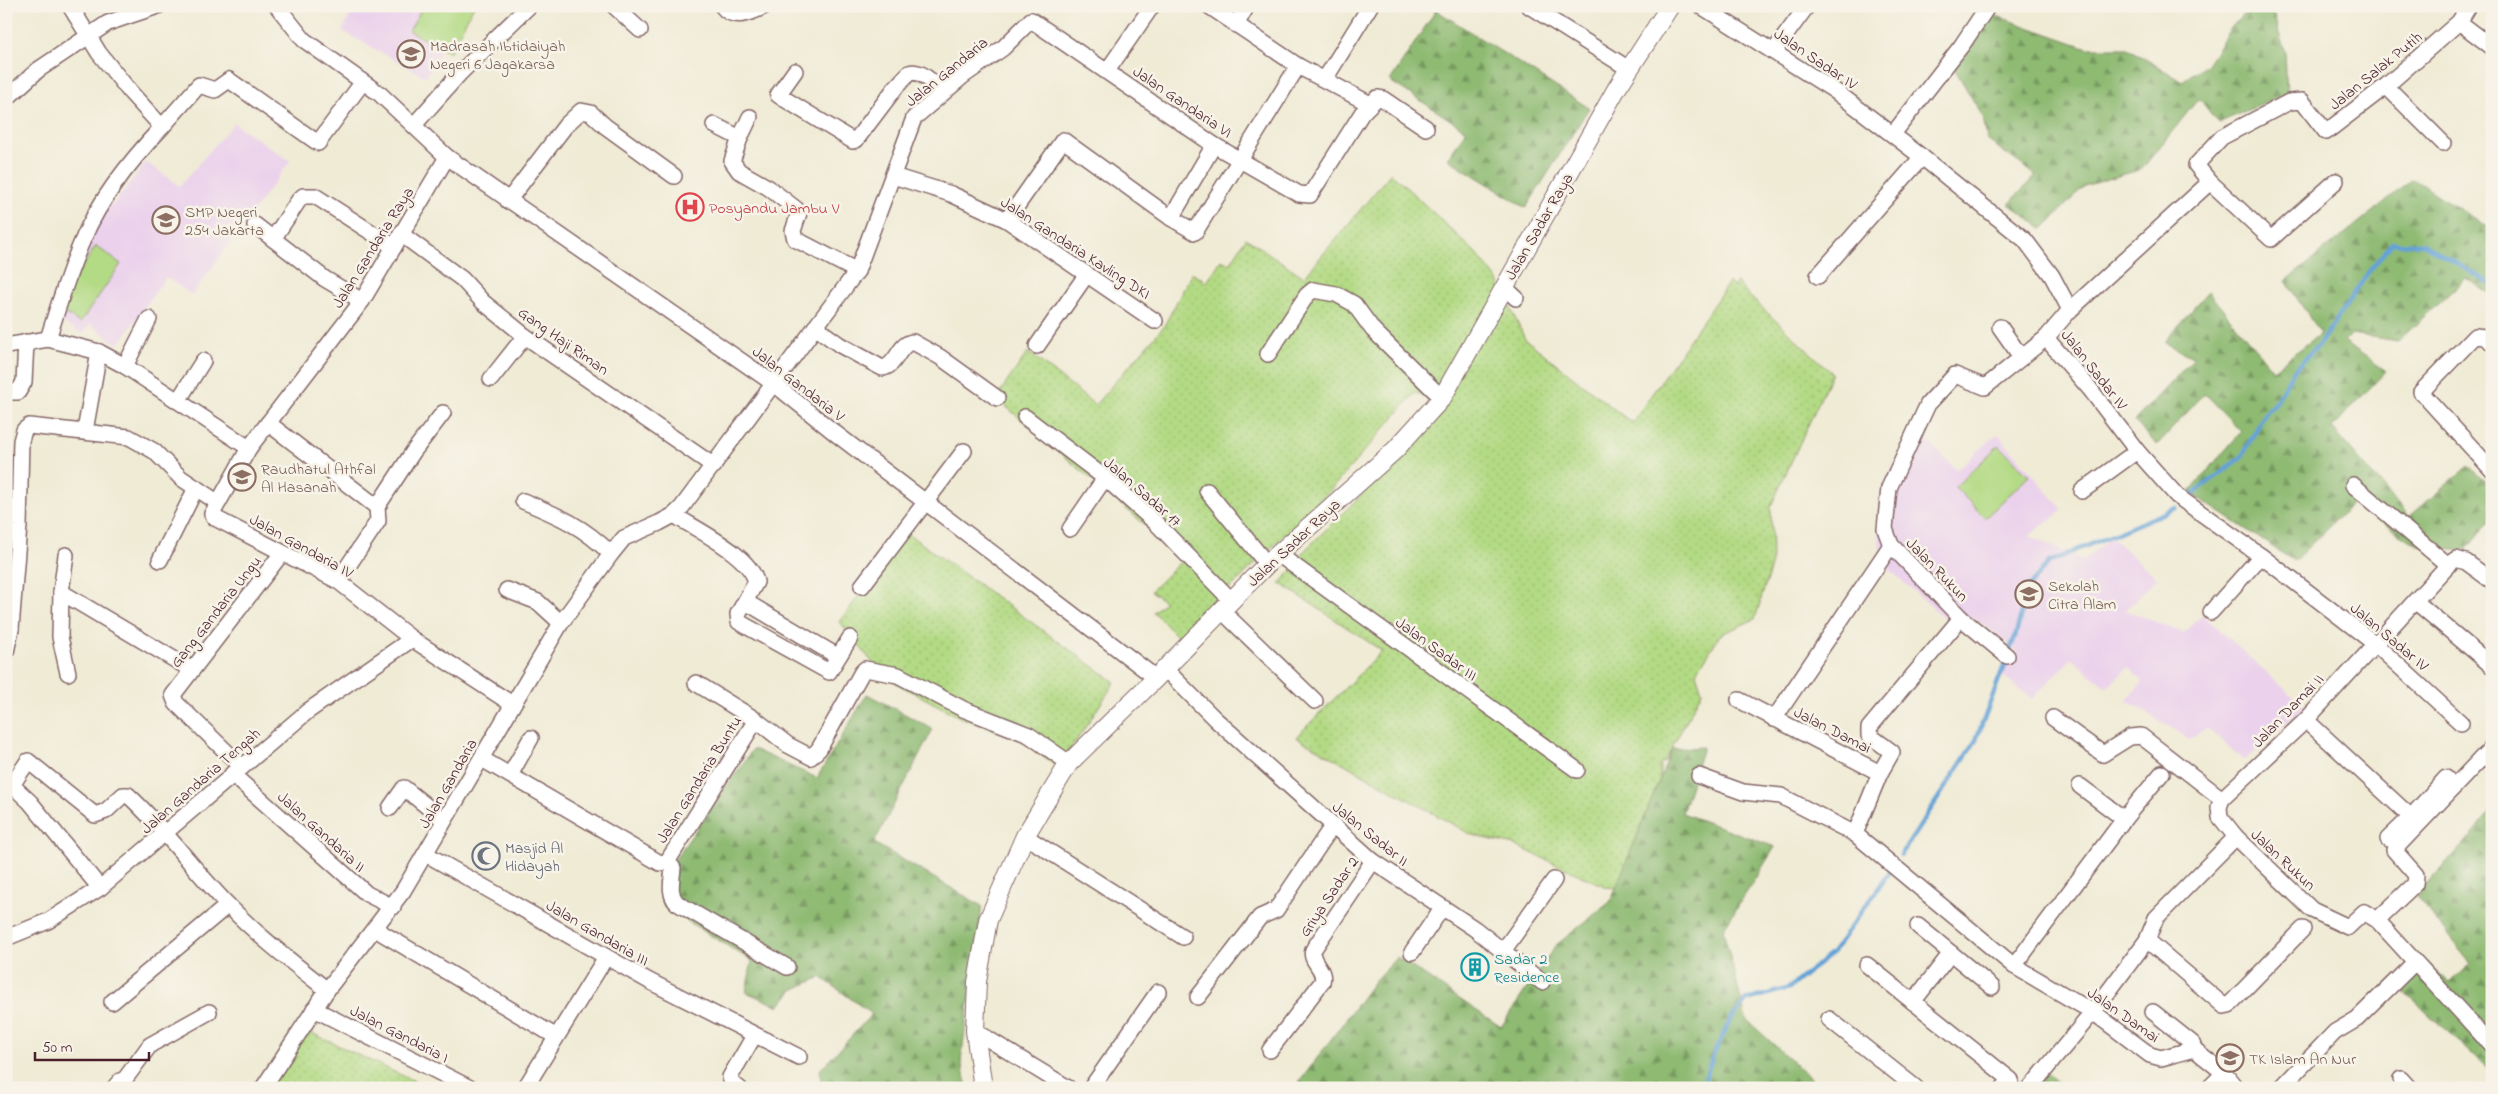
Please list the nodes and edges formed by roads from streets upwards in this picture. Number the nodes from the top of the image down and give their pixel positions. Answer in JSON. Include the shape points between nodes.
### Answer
{"nodes":[{"id":1,"x":70,"y":6,"type":"edge"},
{"id":2,"x":158,"y":6,"type":"edge"},
{"id":3,"x":277,"y":6,"type":"edge"},
{"id":4,"x":529,"y":6,"type":"edge"},
{"id":5,"x":614,"y":6,"type":"edge"},
{"id":6,"x":722,"y":6,"type":"edge"},
{"id":7,"x":765,"y":6,"type":"edge"},
{"id":8,"x":1152,"y":6,"type":"edge"},
{"id":9,"x":1208,"y":6,"type":"edge"},
{"id":10,"x":1247,"y":6,"type":"edge"},
{"id":11,"x":1370,"y":6,"type":"edge"},
{"id":12,"x":1529,"y":6,"type":"edge"},
{"id":13,"x":1670,"y":6,"type":"edge"},
{"id":14,"x":1701,"y":6,"type":"edge"},
{"id":15,"x":1807,"y":6,"type":"edge"},
{"id":16,"x":1988,"y":6,"type":"edge"},
{"id":17,"x":2469,"y":6,"type":"edge"},
{"id":18,"x":1030,"y":13,"type":"edge"},
{"id":19,"x":2459,"y":22,"type":"junction"},
{"id":20,"x":1236,"y":25,"type":"junction"},
{"id":21,"x":640,"y":30,"type":"dead end"},
{"id":22,"x":88,"y":37,"type":"junction"},
{"id":23,"x":2492,"y":47,"type":"edge"},
{"id":24,"x":1774,"y":51,"type":"junction"},
{"id":25,"x":1298,"y":66,"type":"junction"},
{"id":26,"x":1629,"y":69,"type":"junction"},
{"id":27,"x":795,"y":71,"type":"dead end"},
{"id":28,"x":1107,"y":71,"type":"junction"},
{"id":29,"x":1325,"y":79,"type":"junction"},
{"id":30,"x":362,"y":83,"type":"junction"},
{"id":31,"x":2386,"y":86,"type":"junction"},
{"id":32,"x":942,"y":92,"type":"junction"},
{"id":33,"x":6,"y":99,"type":"edge"},
{"id":34,"x":1370,"y":104,"type":"junction"},
{"id":35,"x":750,"y":117,"type":"dead end"},
{"id":36,"x":414,"y":125,"type":"junction"},
{"id":37,"x":714,"y":125,"type":"dead end"},
{"id":38,"x":162,"y":127,"type":"junction"},
{"id":39,"x":1426,"y":128,"type":"dead end"},
{"id":40,"x":1893,"y":134,"type":"junction"},
{"id":41,"x":740,"y":138,"type":"junction"},
{"id":42,"x":2443,"y":143,"type":"dead end"},
{"id":43,"x":1214,"y":145,"type":"junction"},
{"id":44,"x":447,"y":157,"type":"junction"},
{"id":45,"x":1922,"y":157,"type":"junction"},
{"id":46,"x":1240,"y":159,"type":"junction"},
{"id":47,"x":674,"y":176,"type":"dead end"},
{"id":48,"x":893,"y":176,"type":"junction"},
{"id":49,"x":2336,"y":181,"type":"dead end"},
{"id":50,"x":2210,"y":182,"type":"junction"},
{"id":51,"x":508,"y":201,"type":"junction"},
{"id":52,"x":1171,"y":218,"type":"junction"},
{"id":53,"x":1007,"y":220,"type":"junction"},
{"id":54,"x":255,"y":225,"type":"dead end"},
{"id":55,"x":401,"y":234,"type":"junction"},
{"id":56,"x":273,"y":239,"type":"junction"},
{"id":57,"x":394,"y":247,"type":"junction"},
{"id":58,"x":857,"y":271,"type":"junction"},
{"id":59,"x":1087,"y":274,"type":"junction"},
{"id":60,"x":1818,"y":276,"type":"dead end"},
{"id":61,"x":362,"y":301,"type":"junction"},
{"id":62,"x":2070,"y":310,"type":"junction"},
{"id":63,"x":149,"y":319,"type":"dead end"},
{"id":64,"x":1155,"y":320,"type":"dead end"},
{"id":65,"x":815,"y":327,"type":"junction"},
{"id":66,"x":2000,"y":327,"type":"dead end"},
{"id":67,"x":525,"y":336,"type":"junction"},
{"id":68,"x":2046,"y":338,"type":"junction"},
{"id":69,"x":48,"y":339,"type":"junction"},
{"id":70,"x":26,"y":342,"type":"junction"},
{"id":71,"x":2492,"y":343,"type":"edge"},
{"id":72,"x":6,"y":346,"type":"edge"},
{"id":73,"x":1037,"y":346,"type":"dead end"},
{"id":74,"x":99,"y":352,"type":"junction"},
{"id":75,"x":1268,"y":354,"type":"dead end"},
{"id":76,"x":2021,"y":357,"type":"junction"},
{"id":77,"x":203,"y":361,"type":"dead end"},
{"id":78,"x":125,"y":366,"type":"junction"},
{"id":79,"x":491,"y":379,"type":"dead end"},
{"id":80,"x":773,"y":383,"type":"junction"},
{"id":81,"x":6,"y":392,"type":"edge"},
{"id":82,"x":997,"y":398,"type":"dead end"},
{"id":83,"x":1442,"y":398,"type":"junction"},
{"id":84,"x":178,"y":401,"type":"junction"},
{"id":85,"x":443,"y":413,"type":"dead end"},
{"id":86,"x":1025,"y":417,"type":"dead end"},
{"id":87,"x":268,"y":423,"type":"junction"},
{"id":88,"x":82,"y":431,"type":"junction"},
{"id":89,"x":249,"y":448,"type":"junction"},
{"id":90,"x":964,"y":451,"type":"dead end"},
{"id":91,"x":2137,"y":451,"type":"junction"},
{"id":92,"x":714,"y":466,"type":"junction"},
{"id":93,"x":2492,"y":470,"type":"edge"},
{"id":94,"x":1105,"y":478,"type":"junction"},
{"id":95,"x":2353,"y":485,"type":"dead end"},
{"id":96,"x":196,"y":488,"type":"junction"},
{"id":97,"x":1207,"y":491,"type":"dead end"},
{"id":98,"x":2082,"y":491,"type":"dead end"},
{"id":99,"x":523,"y":501,"type":"dead end"},
{"id":100,"x":927,"y":501,"type":"junction"},
{"id":101,"x":217,"y":502,"type":"junction"},
{"id":102,"x":377,"y":508,"type":"junction"},
{"id":103,"x":674,"y":515,"type":"junction"},
{"id":104,"x":1070,"y":529,"type":"dead end"},
{"id":105,"x":1891,"y":545,"type":"junction"},
{"id":106,"x":282,"y":553,"type":"junction"},
{"id":107,"x":611,"y":554,"type":"junction"},
{"id":108,"x":66,"y":555,"type":"dead end"},
{"id":109,"x":2261,"y":556,"type":"junction"},
{"id":110,"x":1272,"y":559,"type":"junction"},
{"id":111,"x":160,"y":560,"type":"dead end"},
{"id":112,"x":2448,"y":565,"type":"junction"},
{"id":113,"x":338,"y":581,"type":"junction"},
{"id":114,"x":2492,"y":581,"type":"edge"},
{"id":115,"x":862,"y":586,"type":"dead end"},
{"id":116,"x":507,"y":590,"type":"dead end"},
{"id":117,"x":61,"y":592,"type":"junction"},
{"id":118,"x":2415,"y":601,"type":"junction"},
{"id":119,"x":746,"y":602,"type":"junction"},
{"id":120,"x":1226,"y":605,"type":"junction"},
{"id":121,"x":2211,"y":612,"type":"dead end"},
{"id":122,"x":1961,"y":618,"type":"junction"},
{"id":123,"x":561,"y":624,"type":"junction"},
{"id":124,"x":8,"y":629,"type":"edge"},
{"id":125,"x":412,"y":638,"type":"junction"},
{"id":126,"x":850,"y":638,"type":"dead end"},
{"id":127,"x":2374,"y":643,"type":"junction"},
{"id":128,"x":6,"y":652,"type":"edge"},
{"id":129,"x":837,"y":656,"type":"junction"},
{"id":130,"x":2007,"y":656,"type":"dead end"},
{"id":131,"x":2492,"y":666,"type":"edge"},
{"id":132,"x":192,"y":670,"type":"junction"},
{"id":133,"x":68,"y":673,"type":"dead end"},
{"id":134,"x":1160,"y":674,"type":"junction"},
{"id":135,"x":696,"y":683,"type":"dead end"},
{"id":136,"x":176,"y":690,"type":"joint"},
{"id":137,"x":1738,"y":700,"type":"dead end"},
{"id":138,"x":1315,"y":701,"type":"dead end"},
{"id":139,"x":512,"y":704,"type":"junction"},
{"id":140,"x":2053,"y":718,"type":"dead end"},
{"id":141,"x":1774,"y":719,"type":"junction"},
{"id":142,"x":756,"y":720,"type":"junction"},
{"id":143,"x":2306,"y":720,"type":"junction"},
{"id":144,"x":2461,"y":723,"type":"dead end"},
{"id":145,"x":531,"y":738,"type":"dead end"},
{"id":146,"x":2492,"y":747,"type":"edge"},
{"id":147,"x":482,"y":758,"type":"junction"},
{"id":148,"x":1069,"y":763,"type":"junction"},
{"id":149,"x":1577,"y":770,"type":"dead end"},
{"id":150,"x":237,"y":771,"type":"junction"},
{"id":151,"x":1880,"y":773,"type":"junction"},
{"id":152,"x":2162,"y":773,"type":"dead end"},
{"id":153,"x":510,"y":775,"type":"junction"},
{"id":154,"x":1699,"y":776,"type":"dead end"},
{"id":155,"x":2446,"y":778,"type":"dead end"},
{"id":156,"x":2080,"y":786,"type":"dead end"},
{"id":157,"x":2222,"y":799,"type":"junction"},
{"id":158,"x":390,"y":808,"type":"dead end"},
{"id":159,"x":2411,"y":817,"type":"junction"},
{"id":160,"x":2124,"y":819,"type":"junction"},
{"id":161,"x":444,"y":820,"type":"junction"},
{"id":162,"x":1333,"y":825,"type":"junction"},
{"id":163,"x":167,"y":833,"type":"junction"},
{"id":164,"x":1855,"y":834,"type":"junction"},
{"id":165,"x":1025,"y":836,"type":"junction"},
{"id":166,"x":2236,"y":838,"type":"junction"},
{"id":167,"x":2388,"y":839,"type":"dead end"},
{"id":168,"x":426,"y":854,"type":"junction"},
{"id":169,"x":1373,"y":861,"type":"junction"},
{"id":170,"x":667,"y":862,"type":"junction"},
{"id":171,"x":1554,"y":880,"type":"dead end"},
{"id":172,"x":100,"y":888,"type":"junction"},
{"id":173,"x":228,"y":905,"type":"junction"},
{"id":174,"x":393,"y":907,"type":"junction"},
{"id":175,"x":1442,"y":908,"type":"junction"},
{"id":176,"x":2377,"y":920,"type":"junction"},
{"id":177,"x":1918,"y":926,"type":"dead end"},
{"id":178,"x":2303,"y":929,"type":"dead end"},
{"id":179,"x":375,"y":930,"type":"junction"},
{"id":180,"x":1183,"y":937,"type":"dead end"},
{"id":181,"x":6,"y":938,"type":"edge"},
{"id":182,"x":2147,"y":940,"type":"junction"},
{"id":183,"x":1503,"y":951,"type":"junction"},
{"id":184,"x":1412,"y":952,"type":"dead end"},
{"id":185,"x":1951,"y":953,"type":"junction"},
{"id":186,"x":606,"y":957,"type":"junction"},
{"id":187,"x":2414,"y":963,"type":"junction"},
{"id":188,"x":1866,"y":965,"type":"dead end"},
{"id":189,"x":2014,"y":966,"type":"junction"},
{"id":190,"x":787,"y":967,"type":"dead end"},
{"id":191,"x":1542,"y":982,"type":"dead end"},
{"id":192,"x":1992,"y":987,"type":"dead end"},
{"id":193,"x":327,"y":990,"type":"junction"},
{"id":194,"x":1158,"y":992,"type":"dead end"},
{"id":195,"x":1198,"y":997,"type":"dead end"},
{"id":196,"x":112,"y":1002,"type":"dead end"},
{"id":197,"x":1913,"y":1002,"type":"junction"},
{"id":198,"x":314,"y":1009,"type":"junction"},
{"id":199,"x":209,"y":1012,"type":"dead end"},
{"id":200,"x":2094,"y":1012,"type":"junction"},
{"id":201,"x":2153,"y":1012,"type":"dead end"},
{"id":202,"x":1829,"y":1019,"type":"dead end"},
{"id":203,"x":975,"y":1031,"type":"junction"},
{"id":204,"x":555,"y":1036,"type":"junction"},
{"id":205,"x":754,"y":1036,"type":"junction"},
{"id":206,"x":2492,"y":1046,"type":"edge"},
{"id":207,"x":2194,"y":1049,"type":"junction"},
{"id":208,"x":1270,"y":1050,"type":"dead end"},
{"id":209,"x":799,"y":1057,"type":"dead end"},
{"id":210,"x":2224,"y":1074,"type":"junction"},
{"id":211,"x":125,"y":1085,"type":"edge"},
{"id":212,"x":263,"y":1088,"type":"edge"},
{"id":213,"x":470,"y":1088,"type":"edge"},
{"id":214,"x":526,"y":1088,"type":"edge"},
{"id":215,"x":739,"y":1088,"type":"edge"},
{"id":216,"x":983,"y":1088,"type":"edge"},
{"id":217,"x":1068,"y":1088,"type":"edge"},
{"id":218,"x":1091,"y":1088,"type":"edge"},
{"id":219,"x":1916,"y":1088,"type":"edge"},
{"id":220,"x":2004,"y":1088,"type":"edge"},
{"id":221,"x":2030,"y":1088,"type":"edge"},
{"id":222,"x":2209,"y":1088,"type":"edge"},
{"id":223,"x":2236,"y":1088,"type":"edge"},
{"id":224,"x":2280,"y":1088,"type":"edge"}],
"edges":[{"from":1,"to":22,"type":"street"},
{"from":2,"to":22,"type":"street","via":[[108,24]]},
{"from":3,"to":30,"type":"street","name":"Jalan Gandaria V","via":[[304,40]]},
{"from":4,"to":36,"type":"street","via":[[460,73]]},
{"from":5,"to":21,"type":"street"},
{"from":6,"to":7,"type":"street","via":[[730,14],[742,15]]},
{"from":8,"to":28,"type":"street"},
{"from":9,"to":20,"type":"street"},
{"from":10,"to":20,"type":"street"},
{"from":11,"to":29,"type":"street"},
{"from":12,"to":26,"type":"street"},
{"from":13,"to":26,"type":"street","name":"Jalan Sadar Raya"},
{"from":14,"to":24,"type":"street","name":"Jalan Sadar IV"},
{"from":15,"to":24,"type":"street"},
{"from":16,"to":40,"type":"street"},
{"from":17,"to":19,"type":"street","name":"Jalan Salak Putih"},
{"from":18,"to":28,"type":"street","name":"Jalan Gandaria"},
{"from":18,"to":32,"type":"street","name":"Jalan Gandaria","via":[[1003,48]]},
{"from":19,"to":23,"type":"street"},
{"from":19,"to":31,"type":"street","name":"Jalan Salak Putih"},
{"from":20,"to":25,"type":"street"},
{"from":22,"to":33,"type":"street","via":[[38,70]]},
{"from":22,"to":38,"type":"street","via":[[130,93]]},
{"from":24,"to":40,"type":"street","name":"Jalan Sadar IV","via":[[1835,90]]},
{"from":25,"to":29,"type":"street"},
{"from":25,"to":46,"type":"street"},
{"from":26,"to":83,"type":"street","name":"Jalan Sadar Raya","via":[[1510,293]]},
{"from":27,"to":32,"type":"street","via":[[778,95],[853,141],[909,72],[923,75]]},
{"from":28,"to":43,"type":"street","name":"Jalan Gandaria VI"},
{"from":29,"to":34,"type":"street"},
{"from":30,"to":36,"type":"street","name":"Jalan Gandaria V","via":[[380,94]]},
{"from":30,"to":38,"type":"street","via":[[318,143],[229,80],[215,90],[199,85]]},
{"from":31,"to":42,"type":"street"},
{"from":31,"to":50,"type":"street","name":"Jalan Salak Putih","via":[[2326,132],[2302,101],[2290,102],[2222,137],[2196,166]]},
{"from":32,"to":48,"type":"street","name":"Jalan Gandaria","via":[[914,118]]},
{"from":34,"to":39,"type":"street","via":[[1376,98],[1383,99]]},
{"from":34,"to":46,"type":"street","name":"Jalan Gandaria VI","via":[[1310,195],[1299,194]]},
{"from":35,"to":41,"type":"street"},
{"from":36,"to":44,"type":"street","name":"Jalan Gandaria V"},
{"from":37,"to":41,"type":"street"},
{"from":38,"to":69,"type":"street","via":[[98,209],[71,267]]},
{"from":40,"to":45,"type":"street","name":"Jalan Sadar IV"},
{"from":41,"to":58,"type":"street","via":[[732,161],[739,171],[796,209],[799,213],[793,231],[795,239]]},
{"from":43,"to":46,"type":"street","name":"Jalan Gandaria VI"},
{"from":43,"to":52,"type":"street"},
{"from":44,"to":51,"type":"street","name":"Jalan Gandaria V"},
{"from":44,"to":55,"type":"street","name":"Jalan Gandaria Raya"},
{"from":45,"to":60,"type":"street"},
{"from":45,"to":62,"type":"street","name":"Jalan Sadar IV","via":[[2025,240],[2052,276]]},
{"from":46,"to":52,"type":"street","via":[[1195,232]]},
{"from":47,"to":51,"type":"street","via":[[591,113],[582,111],[566,125]]},
{"from":48,"to":53,"type":"street","name":"Jalan Gandaria Kavling DKI","via":[[951,194]]},
{"from":48,"to":58,"type":"street","name":"Jalan Gandaria"},
{"from":49,"to":50,"type":"street","name":"Jalan Salak Putih","via":[[2271,239]]},
{"from":50,"to":62,"type":"street"},
{"from":51,"to":80,"type":"street","name":"Jalan Gandaria V"},
{"from":52,"to":53,"type":"street","via":[[1063,140]]},
{"from":53,"to":59,"type":"street","name":"Jalan Gandaria Kavling DKI"},
{"from":54,"to":56,"type":"street"},
{"from":55,"to":57,"type":"street","name":"Jalan Gandaria Raya"},
{"from":55,"to":67,"type":"street","name":"Gang Haji Riman","via":[[462,279],[483,302]]},
{"from":56,"to":57,"type":"street","via":[[299,200],[309,195]]},
{"from":56,"to":61,"type":"street","via":[[325,279]]},
{"from":57,"to":61,"type":"street","name":"Jalan Gandaria Raya"},
{"from":58,"to":65,"type":"street","name":"Jalan Gandaria"},
{"from":59,"to":64,"type":"street","name":"Jalan Gandaria Kavling DKI"},
{"from":59,"to":73,"type":"street"},
{"from":61,"to":87,"type":"street","name":"Jalan Gandaria Raya"},
{"from":62,"to":68,"type":"street","name":"Jalan Sadar IV"},
{"from":63,"to":78,"type":"street"},
{"from":65,"to":80,"type":"street","name":"Jalan Gandaria"},
{"from":65,"to":82,"type":"street","via":[[882,368],[912,342],[940,357]]},
{"from":66,"to":76,"type":"street"},
{"from":67,"to":79,"type":"street"},
{"from":67,"to":92,"type":"street","name":"Gang Haji Riman"},
{"from":68,"to":76,"type":"street"},
{"from":68,"to":91,"type":"street","name":"Jalan Sadar IV"},
{"from":69,"to":70,"type":"street"},
{"from":69,"to":74,"type":"street"},
{"from":70,"to":72,"type":"street"},
{"from":70,"to":81,"type":"street","via":[[23,386],[18,392]]},
{"from":71,"to":93,"type":"street","via":[[2486,337],[2475,336],[2421,392]]},
{"from":74,"to":78,"type":"street"},
{"from":74,"to":88,"type":"street"},
{"from":75,"to":83,"type":"street","via":[[1307,295],[1313,290],[1336,294],[1354,304],[1373,330]]},
{"from":76,"to":105,"type":"street","name":"Jalan Rukun","via":[[1985,387],[1955,375],[1928,404],[1889,488],[1885,529]]},
{"from":77,"to":84,"type":"street"},
{"from":78,"to":84,"type":"street"},
{"from":80,"to":92,"type":"street"},
{"from":80,"to":100,"type":"street","name":"Jalan Gandaria V"},
{"from":83,"to":110,"type":"street","name":"Jalan Sadar Raya","via":[[1395,450]]},
{"from":84,"to":89,"type":"street"},
{"from":85,"to":102,"type":"street"},
{"from":86,"to":94,"type":"street","name":"Jalan Sadar 17"},
{"from":87,"to":89,"type":"street"},
{"from":87,"to":102,"type":"street"},
{"from":88,"to":96,"type":"street","via":[[129,437],[141,442]]},
{"from":88,"to":124,"type":"street","via":[[31,426],[23,432]]},
{"from":89,"to":101,"type":"street"},
{"from":90,"to":100,"type":"street"},
{"from":91,"to":98,"type":"street"},
{"from":91,"to":109,"type":"street","name":"Jalan Sadar IV","via":[[2177,496]]},
{"from":92,"to":103,"type":"street"},
{"from":94,"to":104,"type":"street"},
{"from":94,"to":120,"type":"street","name":"Jalan Sadar 17","via":[[1157,524]]},
{"from":95,"to":112,"type":"street"},
{"from":96,"to":101,"type":"street"},
{"from":96,"to":111,"type":"street"},
{"from":97,"to":110,"type":"street","name":"Jalan Sadar III"},
{"from":99,"to":107,"type":"street","via":[[577,524]]},
{"from":100,"to":115,"type":"street"},
{"from":100,"to":134,"type":"street","name":"Jalan Gandaria V"},
{"from":101,"to":106,"type":"street","name":"Jalan Gandaria IV","via":[[212,512],[215,518]]},
{"from":102,"to":113,"type":"street","via":[[378,520]]},
{"from":103,"to":107,"type":"street","name":"Jalan Gandaria","via":[[624,538]]},
{"from":103,"to":119,"type":"street","via":[[749,566],[756,582]]},
{"from":105,"to":122,"type":"street","name":"Jalan Rukun"},
{"from":105,"to":141,"type":"street"},
{"from":106,"to":113,"type":"street","name":"Jalan Gandaria IV"},
{"from":106,"to":132,"type":"street","name":"Gang Gandaria Ungu"},
{"from":107,"to":123,"type":"street","name":"Jalan Gandaria"},
{"from":108,"to":117,"type":"street"},
{"from":109,"to":121,"type":"street"},
{"from":109,"to":127,"type":"street","name":"Jalan Sadar IV"},
{"from":110,"to":120,"type":"street","name":"Jalan Sadar Raya"},
{"from":110,"to":149,"type":"street","name":"Jalan Sadar III"},
{"from":112,"to":114,"type":"street","via":[[2456,559],[2466,562]]},
{"from":112,"to":118,"type":"street","name":"Jalan Damai II"},
{"from":113,"to":125,"type":"street","name":"Jalan Gandaria IV"},
{"from":116,"to":123,"type":"street","via":[[538,602]]},
{"from":117,"to":132,"type":"street"},
{"from":117,"to":133,"type":"street","via":[[60,636]]},
{"from":118,"to":127,"type":"street","name":"Jalan Damai II"},
{"from":118,"to":131,"type":"street"},
{"from":119,"to":129,"type":"street"},
{"from":119,"to":129,"type":"street","via":[[738,614],[739,622],[829,672]]},
{"from":120,"to":134,"type":"street","name":"Jalan Sadar Raya"},
{"from":120,"to":138,"type":"street","name":"Jalan Sadar 17"},
{"from":122,"to":130,"type":"street","name":"Jalan Rukun"},
{"from":122,"to":151,"type":"street","via":[[1869,728],[1870,735],[1892,752]]},
{"from":123,"to":139,"type":"street","name":"Jalan Gandaria"},
{"from":124,"to":128,"type":"street"},
{"from":125,"to":139,"type":"street","name":"Jalan Gandaria IV"},
{"from":125,"to":150,"type":"street","name":"Jalan Gandaria Tengah","via":[[308,710]]},
{"from":126,"to":129,"type":"street"},
{"from":127,"to":143,"type":"street","name":"Jalan Damai II"},
{"from":127,"to":144,"type":"street","name":"Jalan Sadar IV"},
{"from":132,"to":136,"type":"street","name":"Gang Gandaria Ungu"},
{"from":134,"to":148,"type":"street","name":"Jalan Sadar Raya"},
{"from":134,"to":162,"type":"street","name":"Jalan Sadar II"},
{"from":135,"to":142,"type":"street","name":"Jalan Gandaria Buntu"},
{"from":136,"to":150,"type":"street","name":"Jalan Gandaria II","via":[[174,701]]},
{"from":137,"to":141,"type":"street","name":"Jalan Damai"},
{"from":139,"to":147,"type":"street","name":"Jalan Gandaria"},
{"from":140,"to":157,"type":"street","via":[[2103,754],[2130,736],[2140,736]]},
{"from":141,"to":151,"type":"street","name":"Jalan Damai"},
{"from":142,"to":148,"type":"street","via":[[811,757],[819,749],[863,670],[873,669],[898,675],[962,709],[1029,735]]},
{"from":142,"to":170,"type":"street","name":"Jalan Gandaria Buntu"},
{"from":143,"to":157,"type":"street","name":"Jalan Damai II"},
{"from":143,"to":159,"type":"street"},
{"from":145,"to":153,"type":"street"},
{"from":146,"to":176,"type":"street","via":[[2394,850],[2416,875],[2415,884]]},
{"from":147,"to":153,"type":"street","name":"Jalan Gandaria Buntu"},
{"from":147,"to":161,"type":"street","name":"Jalan Gandaria"},
{"from":148,"to":165,"type":"street","name":"Jalan Sadar Raya"},
{"from":150,"to":163,"type":"street","name":"Jalan Gandaria Tengah"},
{"from":150,"to":174,"type":"street","name":"Jalan Gandaria II","via":[[367,894]]},
{"from":151,"to":164,"type":"street","name":"Jalan Damai"},
{"from":152,"to":160,"type":"street"},
{"from":153,"to":170,"type":"street","name":"Jalan Gandaria Buntu","via":[[655,861]]},
{"from":154,"to":164,"type":"street","name":"Jalan Damai","via":[[1743,792],[1781,796]]},
{"from":155,"to":159,"type":"street"},
{"from":156,"to":160,"type":"street"},
{"from":157,"to":166,"type":"street","name":"Jalan Rukun","via":[[2220,817]]},
{"from":158,"to":161,"type":"street","via":[[404,788]]},
{"from":159,"to":167,"type":"street"},
{"from":160,"to":189,"type":"street"},
{"from":161,"to":168,"type":"street","name":"Jalan Gandaria"},
{"from":162,"to":169,"type":"street","name":"Jalan Sadar II"},
{"from":162,"to":195,"type":"street","via":[[1276,910],[1260,917]]},
{"from":163,"to":172,"type":"street","name":"Jalan Gandaria Tengah"},
{"from":163,"to":172,"type":"street","via":[[127,794],[102,814],[95,814],[28,761],[14,787]]},
{"from":163,"to":173,"type":"street"},
{"from":164,"to":189,"type":"street","name":"Jalan Damai"},
{"from":165,"to":180,"type":"street"},
{"from":165,"to":203,"type":"street","name":"Jalan Sadar Raya","via":[[988,920],[977,982]]},
{"from":166,"to":176,"type":"street","name":"Jalan Rukun","via":[[2312,910],[2348,926],[2364,912]]},
{"from":166,"to":182,"type":"street","via":[[2156,918]]},
{"from":168,"to":174,"type":"street","name":"Jalan Gandaria"},
{"from":168,"to":186,"type":"street","name":"Jalan Gandaria III"},
{"from":169,"to":175,"type":"street","name":"Jalan Sadar II"},
{"from":169,"to":208,"type":"street","name":"Griya Sadar 2","via":[[1313,950],[1313,957],[1323,973],[1322,982]]},
{"from":170,"to":190,"type":"street","via":[[673,868],[672,896],[677,903]]},
{"from":171,"to":183,"type":"street"},
{"from":172,"to":181,"type":"street","name":"Jalan Gandaria Tengah","via":[[48,921]]},
{"from":173,"to":193,"type":"street"},
{"from":173,"to":196,"type":"street"},
{"from":174,"to":179,"type":"street","name":"Jalan Gandaria"},
{"from":175,"to":183,"type":"street","name":"Jalan Sadar II"},
{"from":175,"to":184,"type":"street"},
{"from":176,"to":187,"type":"street"},
{"from":177,"to":185,"type":"street"},
{"from":178,"to":182,"type":"street","via":[[2229,1005],[2224,1006]]},
{"from":179,"to":193,"type":"street","name":"Jalan Gandaria"},
{"from":179,"to":204,"type":"street"},
{"from":182,"to":200,"type":"street"},
{"from":183,"to":191,"type":"street","name":"Jalan Sadar II"},
{"from":185,"to":192,"type":"street"},
{"from":185,"to":197,"type":"street"},
{"from":186,"to":204,"type":"street"},
{"from":186,"to":205,"type":"street","name":"Jalan Gandaria III"},
{"from":187,"to":206,"type":"street"},
{"from":187,"to":224,"type":"street","via":[[2357,1019],[2335,1032]]},
{"from":188,"to":197,"type":"street"},
{"from":189,"to":200,"type":"street","name":"Jalan Damai"},
{"from":193,"to":198,"type":"street","name":"Jalan Gandaria"},
{"from":194,"to":218,"type":"street"},
{"from":197,"to":220,"type":"street","via":[[2010,1080]]},
{"from":198,"to":212,"type":"street","name":"Jalan Gandaria"},
{"from":198,"to":213,"type":"street","name":"Jalan Gandaria I"},
{"from":199,"to":211,"type":"street","via":[[150,1045]]},
{"from":200,"to":207,"type":"street","name":"Jalan Damai","via":[[2150,1055],[2161,1058]]},
{"from":200,"to":221,"type":"street"},
{"from":201,"to":207,"type":"street","via":[[2192,1043]]},
{"from":202,"to":219,"type":"street"},
{"from":203,"to":216,"type":"street","name":"Jalan Sadar Raya"},
{"from":203,"to":217,"type":"street"},
{"from":204,"to":214,"type":"street"},
{"from":205,"to":209,"type":"street","name":"Jalan Gandaria III"},
{"from":205,"to":215,"type":"street","via":[[730,1077],[732,1084]]},
{"from":207,"to":210,"type":"street"},
{"from":210,"to":222,"type":"street"},
{"from":210,"to":223,"type":"street"}]}
